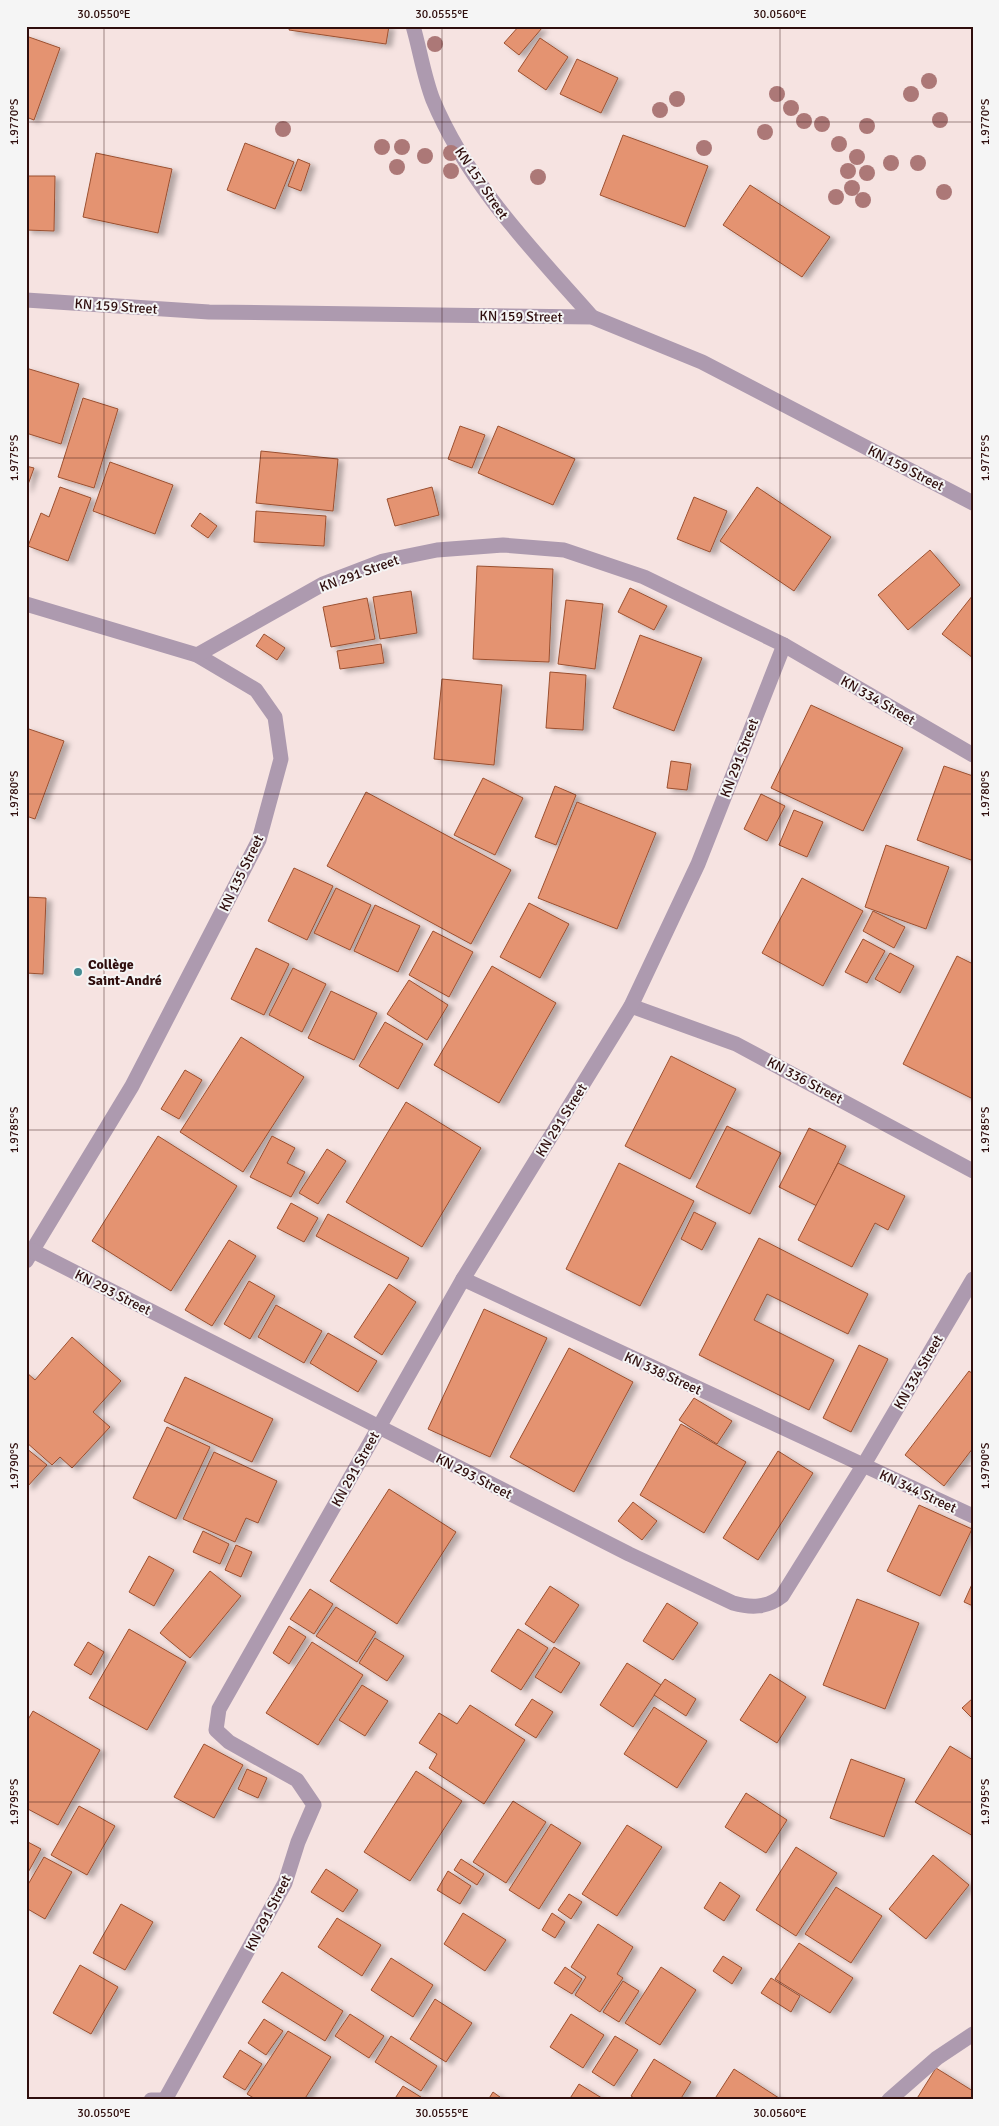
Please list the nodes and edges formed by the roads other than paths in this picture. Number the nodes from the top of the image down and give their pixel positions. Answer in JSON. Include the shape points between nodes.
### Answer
{"nodes":[{"id":1,"x":413,"y":26,"type":"edge"},
{"id":2,"x":26,"y":300,"type":"edge"},
{"id":3,"x":592,"y":317,"type":"junction"},
{"id":4,"x":973,"y":503,"type":"edge"},
{"id":5,"x":26,"y":604,"type":"edge"},
{"id":6,"x":784,"y":644,"type":"junction"},
{"id":7,"x":198,"y":655,"type":"junction"},
{"id":8,"x":973,"y":755,"type":"edge"},
{"id":9,"x":631,"y":1006,"type":"junction"},
{"id":10,"x":973,"y":1170,"type":"edge"},
{"id":11,"x":29,"y":1256,"type":"edge"},
{"id":12,"x":973,"y":1279,"type":"edge"},
{"id":13,"x":463,"y":1280,"type":"junction"},
{"id":14,"x":378,"y":1427,"type":"junction"},
{"id":15,"x":863,"y":1466,"type":"junction"},
{"id":16,"x":973,"y":1516,"type":"edge"},
{"id":17,"x":973,"y":2034,"type":"edge"},
{"id":18,"x":167,"y":2099,"type":"edge"},
{"id":19,"x":150,"y":2100,"type":"edge"},
{"id":20,"x":889,"y":2100,"type":"edge"}],
"edges":[{"from":1,"to":3,"type":"street","name":"KN 157 Street","via":[[433,99],[464,161],[512,227]]},
{"from":2,"to":3,"type":"street","name":"KN 159 Street","via":[[209,312]]},
{"from":3,"to":4,"type":"street","name":"KN 159 Street","via":[[702,362]]},
{"from":5,"to":7,"type":"street","name":"KN 135 Street"},
{"from":6,"to":7,"type":"street","name":"KN 291 Street","via":[[644,577],[564,550],[503,545],[438,550],[383,561],[323,584]]},
{"from":6,"to":8,"type":"street","name":"KN 334 Street"},
{"from":6,"to":9,"type":"street","name":"KN 291 Street","via":[[698,864]]},
{"from":7,"to":11,"type":"street","name":"KN 135 Street","via":[[256,690],[275,717],[281,759],[259,840],[132,1086]]},
{"from":9,"to":10,"type":"street","name":"KN 336 Street","via":[[736,1044]]},
{"from":9,"to":13,"type":"street","name":"KN 291 Street"},
{"from":11,"to":14,"type":"street","name":"KN 293 Street"},
{"from":12,"to":15,"type":"street","name":"KN 334 Street"},
{"from":13,"to":14,"type":"street","name":"KN 291 Street"},
{"from":13,"to":15,"type":"street","name":"KN 338 Street"},
{"from":14,"to":15,"type":"street","name":"KN 293 Street","via":[[630,1554],[748,1607],[766,1605],[782,1596]]},
{"from":14,"to":18,"type":"street","name":"KN 291 Street","via":[[219,1710],[216,1730],[229,1742],[297,1780],[314,1805],[285,1884]]},
{"from":15,"to":16,"type":"street","name":"KN 344 Street"},
{"from":17,"to":20,"type":"street","via":[[937,2058]]},
{"from":18,"to":19,"type":"street"}]}
